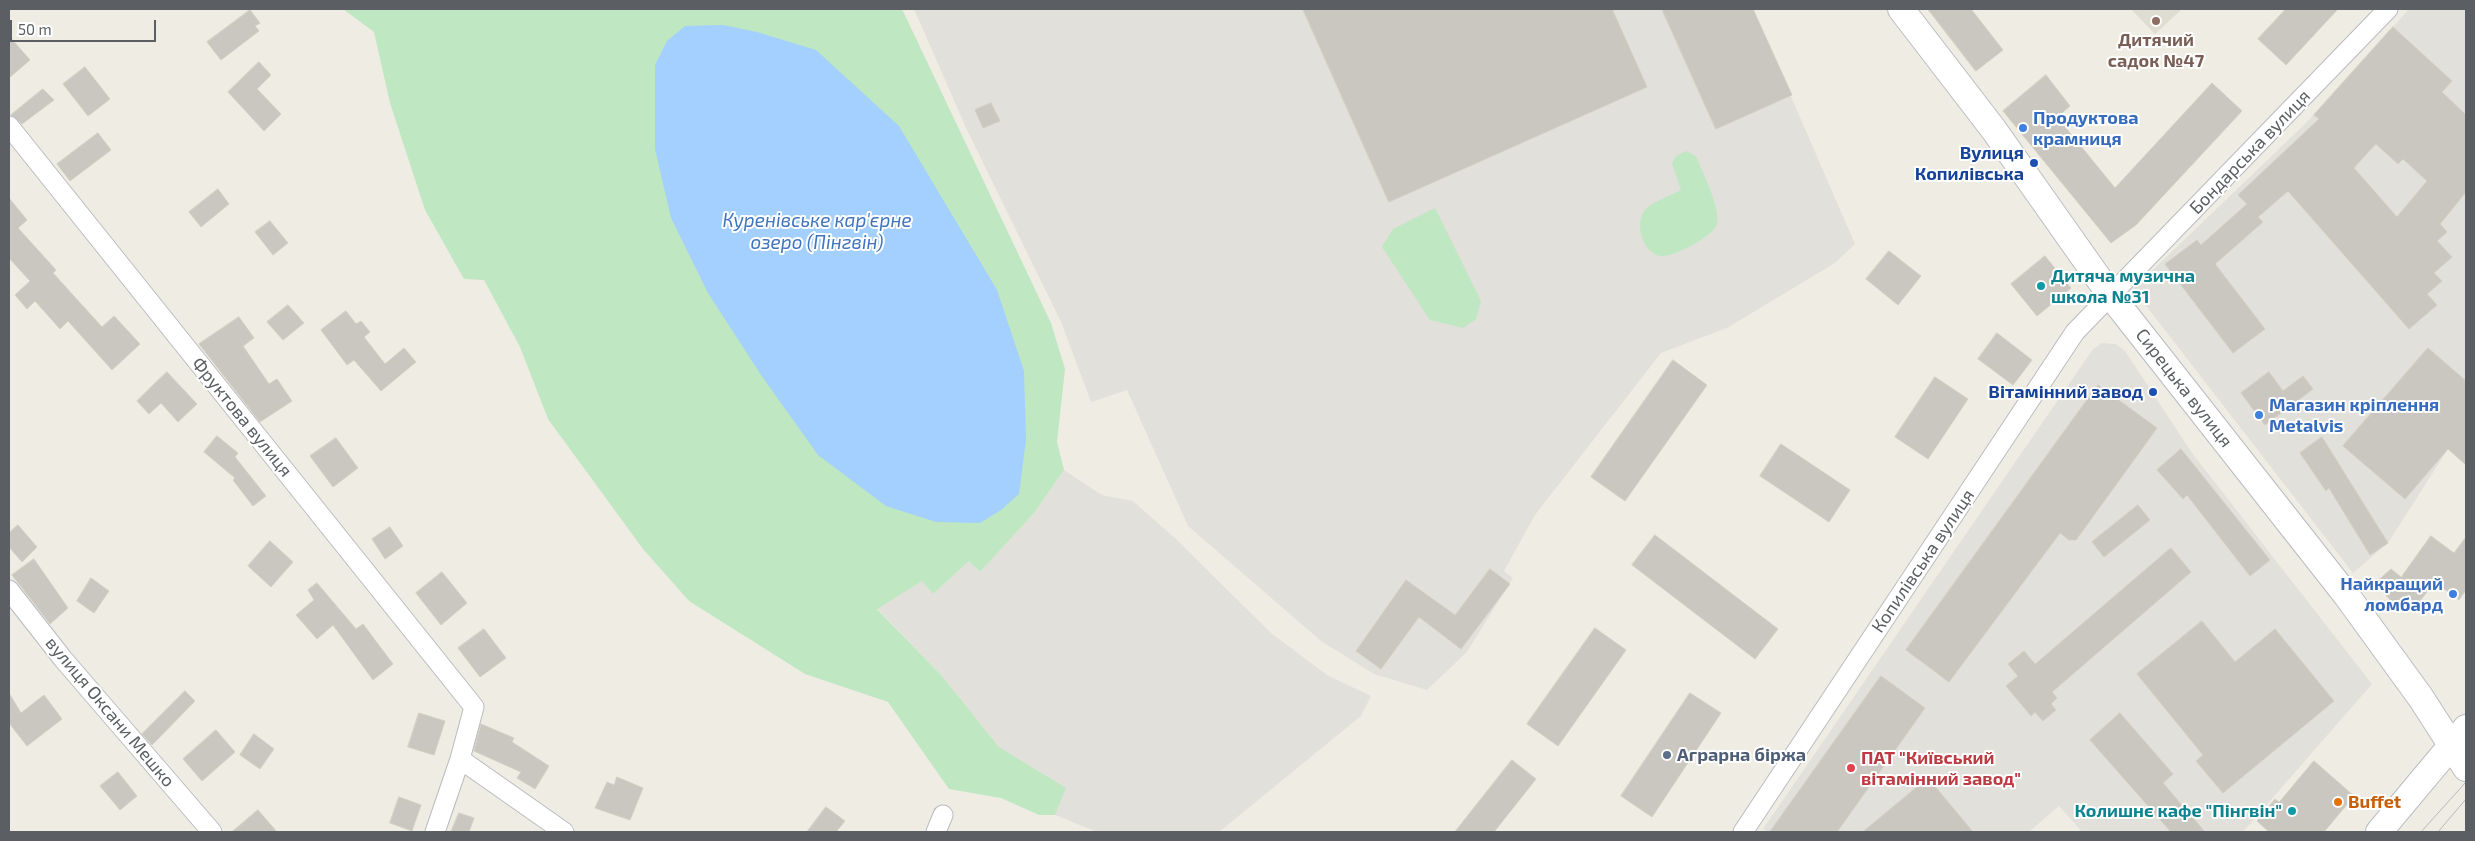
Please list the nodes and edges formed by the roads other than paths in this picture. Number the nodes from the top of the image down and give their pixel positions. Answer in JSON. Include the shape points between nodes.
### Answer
{"nodes":[{"id":1,"x":1901,"y":9,"type":"edge"},
{"id":2,"x":2388,"y":9,"type":"edge"},
{"id":3,"x":9,"y":126,"type":"edge"},
{"id":4,"x":2111,"y":296,"type":"junction"},
{"id":5,"x":9,"y":590,"type":"edge"},
{"id":6,"x":2459,"y":737,"type":"edge"},
{"id":7,"x":460,"y":759,"type":"junction"},
{"id":8,"x":2466,"y":768,"type":"edge"},
{"id":9,"x":212,"y":832,"type":"edge"},
{"id":10,"x":435,"y":832,"type":"edge"},
{"id":11,"x":564,"y":832,"type":"edge"},
{"id":12,"x":1743,"y":832,"type":"edge"},
{"id":13,"x":2379,"y":832,"type":"edge"}],
"edges":[{"from":1,"to":4,"type":"main road","name":"Сирецька вулиця","via":[[1994,130]]},
{"from":2,"to":4,"type":"street","name":"Бондарська вулиця"},
{"from":3,"to":7,"type":"street","name":"Фруктова вулиця","via":[[474,708]]},
{"from":4,"to":6,"type":"main road","name":"Сирецька вулиця","via":[[2327,570],[2421,698]]},
{"from":4,"to":12,"type":"street","name":"Копилівська вулиця","via":[[2075,332]]},
{"from":5,"to":9,"type":"street","name":"вулиця Оксани Мешко","via":[[63,659]]},
{"from":6,"to":8,"type":"main road","name":"Сирецька вулиця"},
{"from":6,"to":13,"type":"main road"},
{"from":7,"to":10,"type":"street"},
{"from":7,"to":11,"type":"street"}]}
